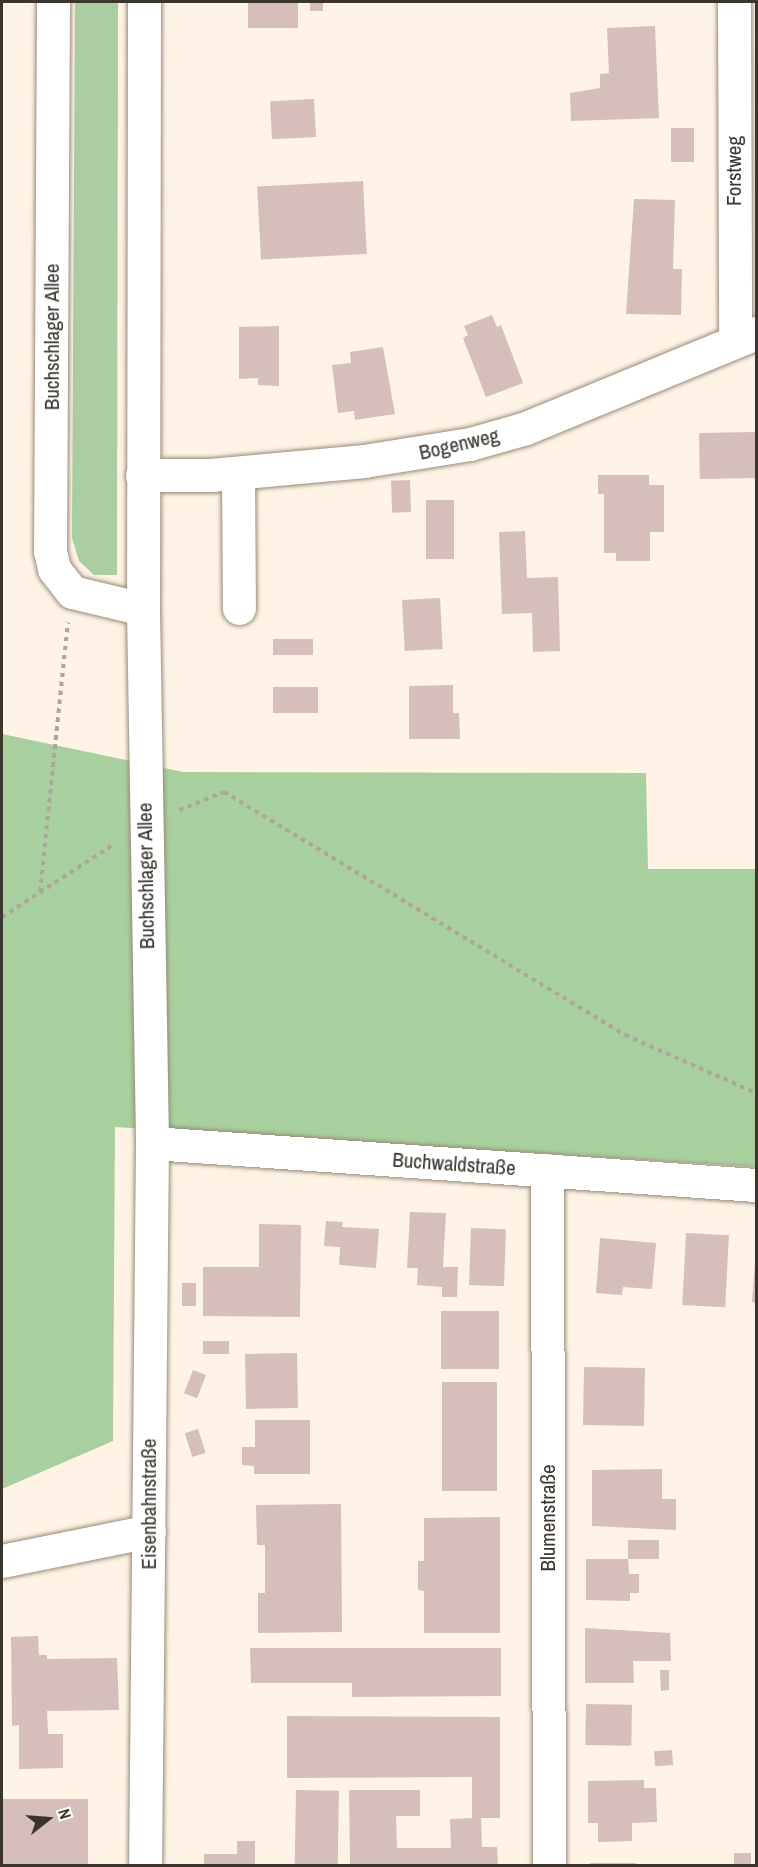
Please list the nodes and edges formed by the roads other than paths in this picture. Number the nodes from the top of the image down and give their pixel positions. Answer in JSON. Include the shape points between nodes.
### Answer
{"nodes":[{"id":1,"x":53,"y":2,"type":"edge"},
{"id":2,"x":144,"y":2,"type":"edge"},
{"id":3,"x":734,"y":2,"type":"edge"},
{"id":4,"x":746,"y":337,"type":"edge"},
{"id":5,"x":238,"y":473,"type":"junction"},
{"id":6,"x":142,"y":475,"type":"junction"},
{"id":7,"x":239,"y":608,"type":"dead end"},
{"id":8,"x":142,"y":609,"type":"junction"},
{"id":9,"x":152,"y":1143,"type":"junction"},
{"id":10,"x":547,"y":1170,"type":"junction"},
{"id":11,"x":756,"y":1185,"type":"edge"},
{"id":12,"x":149,"y":1531,"type":"junction"},
{"id":13,"x":2,"y":1561,"type":"edge"},
{"id":14,"x":145,"y":1866,"type":"edge"},
{"id":15,"x":549,"y":1866,"type":"edge"}],
"edges":[{"from":1,"to":8,"type":"street","name":"Buchschlager Allee","via":[[50,551],[54,569],[72,592]]},
{"from":2,"to":6,"type":"street","name":"Buchschlager Allee"},
{"from":3,"to":4,"type":"street","name":"Forstweg"},
{"from":4,"to":5,"type":"street","name":"Bogenweg","via":[[526,428],[471,444],[364,462]]},
{"from":5,"to":6,"type":"street","name":"Bogenweg"},
{"from":5,"to":7,"type":"street"},
{"from":6,"to":8,"type":"street","name":"Buchschlager Allee"},
{"from":8,"to":9,"type":"street","name":"Buchschlager Allee"},
{"from":9,"to":10,"type":"street","name":"Buchwaldstraße"},
{"from":9,"to":12,"type":"street","name":"Eisenbahnstraße"},
{"from":10,"to":11,"type":"street","name":"Buchwaldstraße"},
{"from":10,"to":15,"type":"street","name":"Blumenstraße"},
{"from":12,"to":13,"type":"street"},
{"from":12,"to":14,"type":"street","name":"Eisenbahnstraße"}]}
